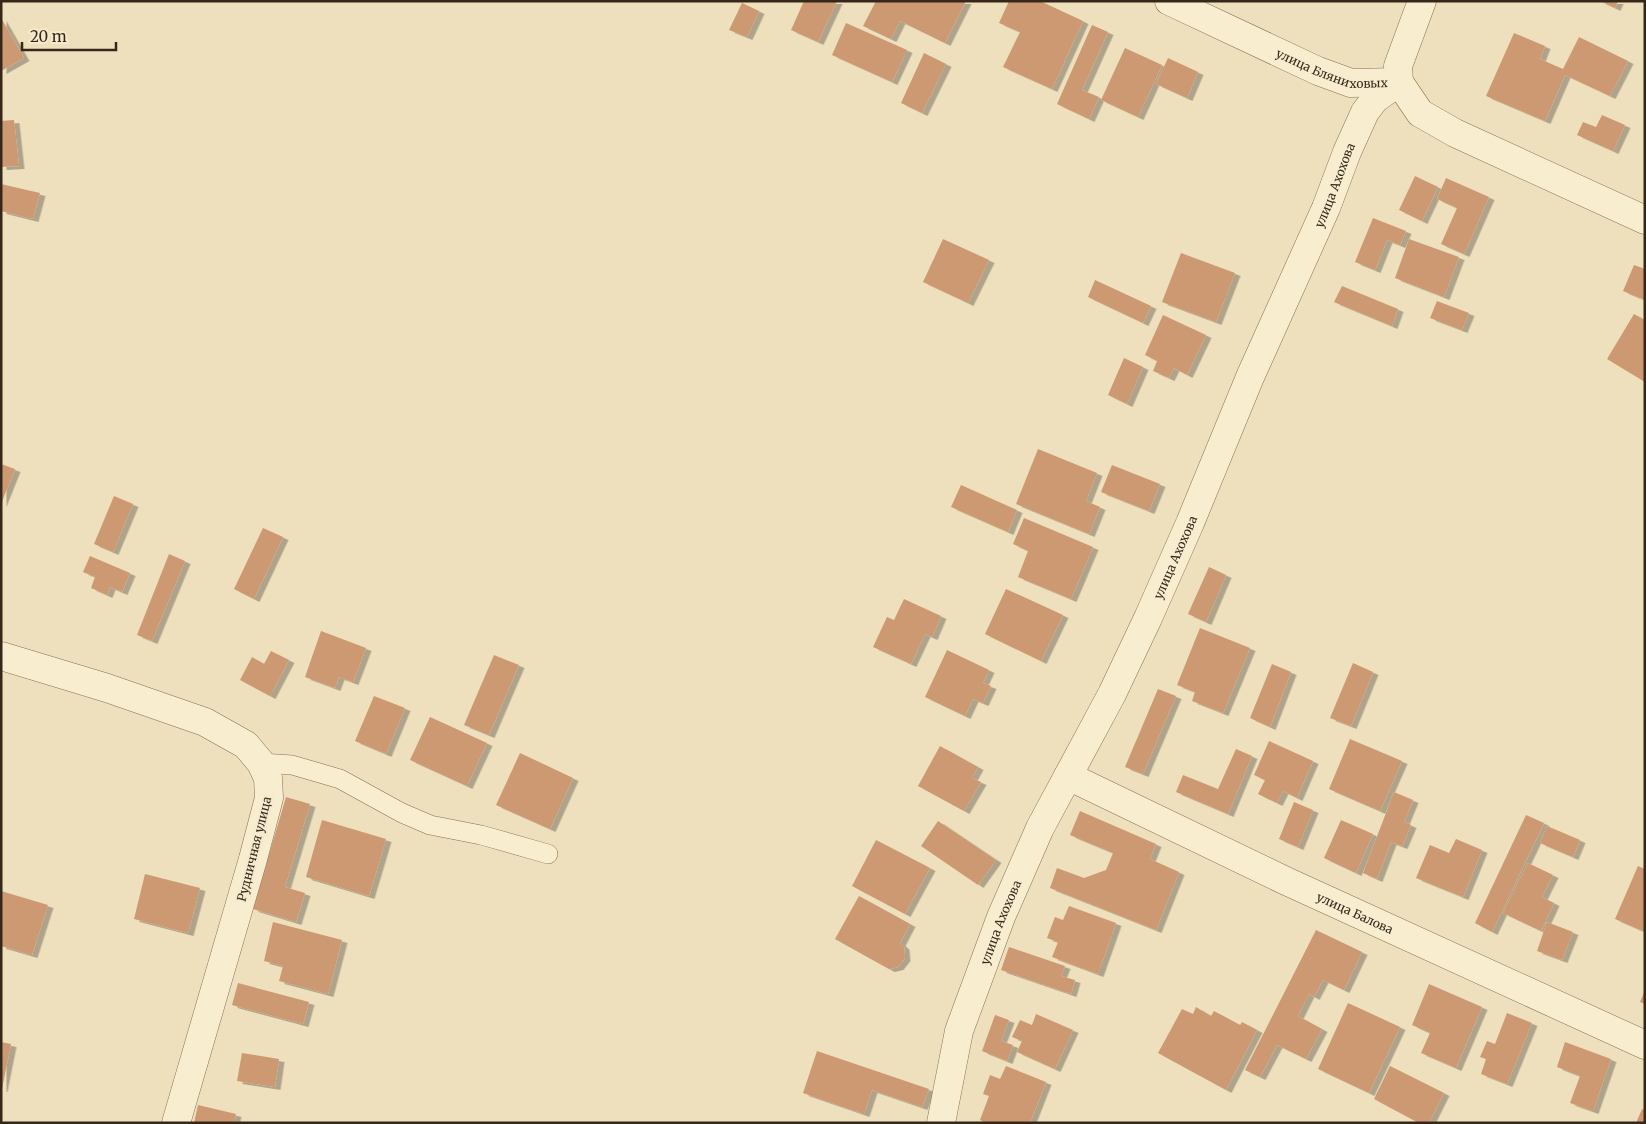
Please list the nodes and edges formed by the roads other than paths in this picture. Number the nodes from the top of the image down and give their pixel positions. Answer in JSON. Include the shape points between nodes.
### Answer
{"nodes":[{"id":1,"x":1169,"y":1,"type":"edge"},
{"id":2,"x":1422,"y":1,"type":"edge"},
{"id":3,"x":1399,"y":82,"type":"junction"},
{"id":4,"x":1645,"y":220,"type":"edge"},
{"id":5,"x":1,"y":656,"type":"edge"},
{"id":6,"x":261,"y":763,"type":"junction"},
{"id":7,"x":1068,"y":776,"type":"junction"},
{"id":8,"x":548,"y":854,"type":"dead end"},
{"id":9,"x":1645,"y":1045,"type":"edge"},
{"id":10,"x":176,"y":1123,"type":"edge"},
{"id":11,"x":941,"y":1123,"type":"edge"}],
"edges":[{"from":1,"to":3,"type":"street","name":"улица Бляниховых","via":[[1351,83]]},
{"from":2,"to":3,"type":"street","via":[[1398,66]]},
{"from":3,"to":4,"type":"street","name":"улица Бляниховых","via":[[1420,113],[1455,133]]},
{"from":3,"to":7,"type":"street","name":"улица Ахохова","via":[[1375,99],[1365,112],[1190,523],[1112,694]]},
{"from":5,"to":6,"type":"street","name":"Рудничная улица","via":[[205,722],[246,745]]},
{"from":6,"to":8,"type":"lane","via":[[292,765],[340,779],[402,814],[430,825]]},
{"from":6,"to":10,"type":"street","name":"Рудничная улица","via":[[268,778],[269,798]]},
{"from":7,"to":9,"type":"street","name":"улица Балова","via":[[1286,881]]},
{"from":7,"to":11,"type":"street","name":"улица Ахохова","via":[[1040,828],[968,1001],[958,1031]]}]}
